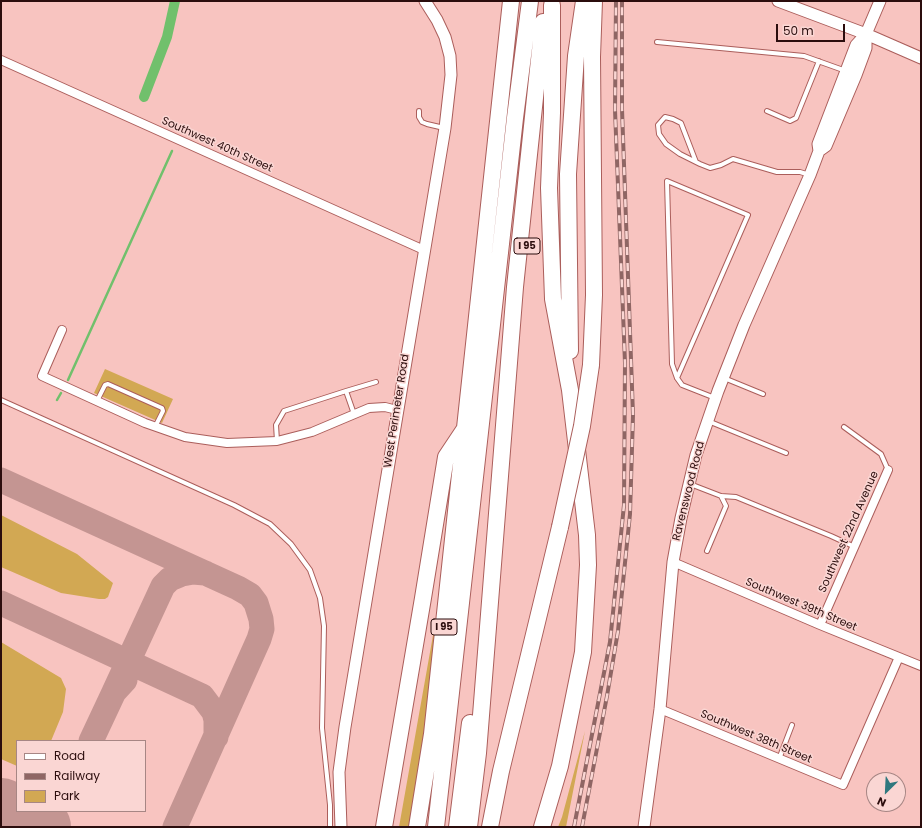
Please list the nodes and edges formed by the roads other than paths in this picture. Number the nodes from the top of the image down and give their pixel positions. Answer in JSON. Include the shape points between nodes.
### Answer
{"nodes":[{"id":1,"x":425,"y":1,"type":"edge"},
{"id":2,"x":511,"y":1,"type":"edge"},
{"id":3,"x":530,"y":1,"type":"edge"},
{"id":4,"x":584,"y":1,"type":"edge"},
{"id":5,"x":594,"y":1,"type":"edge"},
{"id":6,"x":778,"y":1,"type":"edge"},
{"id":7,"x":880,"y":1,"type":"edge"},
{"id":8,"x":550,"y":2,"type":"edge"},
{"id":9,"x":866,"y":34,"type":"junction"},
{"id":10,"x":657,"y":42,"type":"dead end"},
{"id":11,"x":921,"y":58,"type":"edge"},
{"id":12,"x":1,"y":60,"type":"edge"},
{"id":13,"x":819,"y":61,"type":"junction"},
{"id":14,"x":846,"y":71,"type":"junction"},
{"id":15,"x":418,"y":111,"type":"dead end"},
{"id":16,"x":767,"y":111,"type":"dead end"},
{"id":17,"x":445,"y":128,"type":"junction"},
{"id":18,"x":819,"y":151,"type":"junction"},
{"id":19,"x":696,"y":162,"type":"junction"},
{"id":20,"x":810,"y":175,"type":"junction"},
{"id":21,"x":424,"y":250,"type":"junction"},
{"id":22,"x":62,"y":330,"type":"dead end"},
{"id":23,"x":677,"y":378,"type":"junction"},
{"id":24,"x":724,"y":378,"type":"junction"},
{"id":25,"x":376,"y":382,"type":"dead end"},
{"id":26,"x":570,"y":390,"type":"junction"},
{"id":27,"x":346,"y":391,"type":"junction"},
{"id":28,"x":763,"y":394,"type":"dead end"},
{"id":29,"x":716,"y":398,"type":"junction"},
{"id":30,"x":1,"y":400,"type":"edge"},
{"id":31,"x":97,"y":402,"type":"junction"},
{"id":32,"x":397,"y":410,"type":"junction"},
{"id":33,"x":354,"y":414,"type":"junction"},
{"id":34,"x":708,"y":421,"type":"junction"},
{"id":35,"x":466,"y":427,"type":"junction"},
{"id":36,"x":844,"y":427,"type":"dead end"},
{"id":37,"x":155,"y":428,"type":"junction"},
{"id":38,"x":277,"y":441,"type":"junction"},
{"id":39,"x":786,"y":453,"type":"dead end"},
{"id":40,"x":888,"y":470,"type":"joint"},
{"id":41,"x":690,"y":484,"type":"junction"},
{"id":42,"x":721,"y":496,"type":"junction"},
{"id":43,"x":855,"y":547,"type":"junction"},
{"id":44,"x":707,"y":551,"type":"dead end"},
{"id":45,"x":673,"y":562,"type":"junction"},
{"id":46,"x":820,"y":626,"type":"junction"},
{"id":47,"x":899,"y":657,"type":"junction"},
{"id":48,"x":921,"y":666,"type":"edge"},
{"id":49,"x":484,"y":683,"type":"junction"},
{"id":50,"x":660,"y":709,"type":"junction"},
{"id":51,"x":792,"y":725,"type":"dead end"},
{"id":52,"x":779,"y":759,"type":"junction"},
{"id":53,"x":444,"y":760,"type":"junction"},
{"id":54,"x":330,"y":827,"type":"edge"},
{"id":55,"x":341,"y":827,"type":"edge"},
{"id":56,"x":384,"y":827,"type":"edge"},
{"id":57,"x":416,"y":827,"type":"edge"},
{"id":58,"x":430,"y":827,"type":"edge"},
{"id":59,"x":436,"y":827,"type":"edge"},
{"id":60,"x":457,"y":827,"type":"edge"},
{"id":61,"x":469,"y":827,"type":"edge"},
{"id":62,"x":478,"y":827,"type":"edge"},
{"id":63,"x":490,"y":827,"type":"edge"},
{"id":64,"x":542,"y":827,"type":"edge"},
{"id":65,"x":644,"y":827,"type":"edge"}],
"edges":[{"from":1,"to":17,"type":"street","name":"West Perimeter Road","via":[[441,28],[450,56],[451,75]]},
{"from":2,"to":35,"type":"highway","number":"I 95"},
{"from":3,"to":53,"type":"highway"},
{"from":4,"to":26,"type":"highway","via":[[576,56],[568,174]]},
{"from":5,"to":63,"type":"highway","bridge":true,"via":[[594,295],[591,365],[582,426],[501,770]]},
{"from":6,"to":9,"type":"street"},
{"from":7,"to":9,"type":"street","name":"Ravenswood Road"},
{"from":8,"to":26,"type":"highway","via":[[550,250],[553,299]]},
{"from":8,"to":49,"type":"highway","via":[[514,295]]},
{"from":8,"to":62,"type":"highway","number":"I 95","via":[[505,488],[489,726]]},
{"from":9,"to":11,"type":"street"},
{"from":9,"to":14,"type":"street","name":"Ravenswood Road","via":[[856,44]]},
{"from":9,"to":18,"type":"street","name":"Ravenswood Road","via":[[866,48],[856,75],[826,146]]},
{"from":10,"to":13,"type":"lane","via":[[804,56]]},
{"from":12,"to":21,"type":"street","name":"Southwest 40th Street"},
{"from":13,"to":14,"type":"lane"},
{"from":13,"to":16,"type":"lane","via":[[796,118],[790,121]]},
{"from":14,"to":18,"type":"street","name":"Ravenswood Road","via":[[818,144]]},
{"from":15,"to":17,"type":"lane","via":[[422,122]]},
{"from":17,"to":21,"type":"street","name":"West Perimeter Road"},
{"from":18,"to":20,"type":"street","name":"Ravenswood Road"},
{"from":19,"to":19,"type":"lane","via":[[666,144],[658,134],[658,125],[665,117],[681,123]]},
{"from":19,"to":20,"type":"lane","via":[[710,168],[733,159],[777,172],[800,172]]},
{"from":20,"to":24,"type":"street","name":"Ravenswood Road","via":[[744,325]]},
{"from":21,"to":32,"type":"street","name":"West Perimeter Road"},
{"from":22,"to":31,"type":"street","via":[[42,376]]},
{"from":23,"to":23,"type":"lane","via":[[672,364],[667,181],[748,215]]},
{"from":23,"to":29,"type":"lane","via":[[682,385]]},
{"from":24,"to":28,"type":"lane"},
{"from":24,"to":29,"type":"street","name":"Ravenswood Road"},
{"from":25,"to":27,"type":"lane"},
{"from":26,"to":64,"type":"highway","via":[[587,535],[586,606],[574,701],[560,766]]},
{"from":27,"to":33,"type":"lane"},
{"from":27,"to":38,"type":"lane","via":[[284,411],[276,425]]},
{"from":29,"to":34,"type":"street","name":"Ravenswood Road"},
{"from":30,"to":54,"type":"lane","via":[[234,505],[270,524],[291,544],[310,570],[321,605],[324,626],[322,728]]},
{"from":31,"to":37,"type":"street"},
{"from":31,"to":37,"type":"lane","via":[[105,385],[108,384],[162,408]]},
{"from":32,"to":33,"type":"street","via":[[374,407]]},
{"from":32,"to":55,"type":"street","name":"West Perimeter Road","via":[[342,743]]},
{"from":33,"to":38,"type":"street","via":[[312,432]]},
{"from":34,"to":39,"type":"lane"},
{"from":34,"to":41,"type":"street","name":"Ravenswood Road","via":[[696,455]]},
{"from":35,"to":56,"type":"highway","via":[[446,457]]},
{"from":35,"to":57,"type":"highway","number":"I 95","via":[[432,734]]},
{"from":36,"to":40,"type":"lane","via":[[881,454]]},
{"from":37,"to":38,"type":"street","via":[[214,442],[240,444]]},
{"from":40,"to":43,"type":"street","name":"Southwest 22nd Avenue"},
{"from":41,"to":42,"type":"lane"},
{"from":41,"to":45,"type":"street","name":"Ravenswood Road"},
{"from":42,"to":43,"type":"lane","via":[[736,497]]},
{"from":42,"to":44,"type":"lane","via":[[726,506]]},
{"from":43,"to":46,"type":"street","name":"Southwest 22nd Avenue"},
{"from":45,"to":46,"type":"street","name":"Southwest 39th Street"},
{"from":45,"to":50,"type":"street","name":"Ravenswood Road"},
{"from":46,"to":47,"type":"street","name":"Southwest 39th Street"},
{"from":47,"to":48,"type":"street","name":"Southwest 39th Street"},
{"from":47,"to":52,"type":"street","name":"Southwest 38th Street","via":[[843,785]]},
{"from":49,"to":60,"type":"highway","via":[[470,720]]},
{"from":49,"to":61,"type":"highway"},
{"from":50,"to":52,"type":"street","name":"Southwest 38th Street"},
{"from":50,"to":65,"type":"street","name":"Ravenswood Road"},
{"from":51,"to":52,"type":"lane"},
{"from":53,"to":58,"type":"highway"},
{"from":53,"to":59,"type":"highway"}]}
